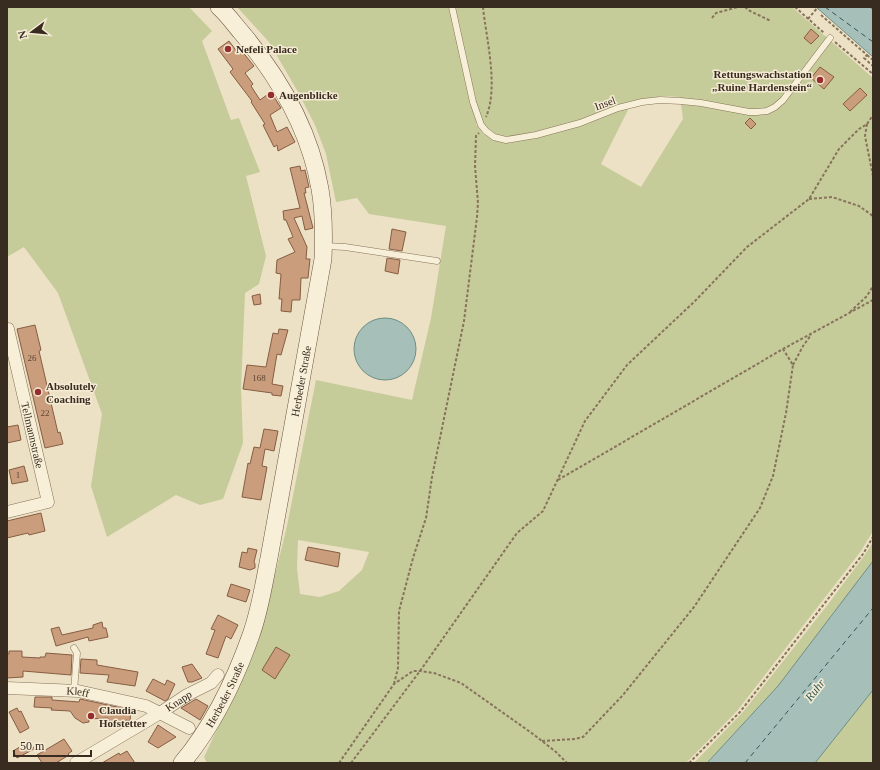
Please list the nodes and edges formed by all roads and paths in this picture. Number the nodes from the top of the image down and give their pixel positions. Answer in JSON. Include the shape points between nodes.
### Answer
{"nodes":[{"id":1,"x":220,"y":7,"type":"edge"},
{"id":2,"x":452,"y":7,"type":"edge"},
{"id":3,"x":483,"y":7,"type":"edge"},
{"id":4,"x":738,"y":7,"type":"edge"},
{"id":5,"x":745,"y":7,"type":"edge"},
{"id":6,"x":795,"y":7,"type":"edge"},
{"id":7,"x":818,"y":7,"type":"edge"},
{"id":8,"x":871,"y":7,"type":"edge"},
{"id":9,"x":873,"y":9,"type":"edge"},
{"id":10,"x":821,"y":15,"type":"dead end"},
{"id":11,"x":712,"y":18,"type":"dead end"},
{"id":12,"x":808,"y":19,"type":"junction"},
{"id":13,"x":771,"y":21,"type":"dead end"},
{"id":14,"x":830,"y":38,"type":"junction"},
{"id":15,"x":867,"y":55,"type":"junction"},
{"id":16,"x":873,"y":60,"type":"edge"},
{"id":17,"x":873,"y":66,"type":"edge"},
{"id":18,"x":873,"y":72,"type":"edge"},
{"id":19,"x":873,"y":114,"type":"edge"},
{"id":20,"x":867,"y":124,"type":"junction"},
{"id":21,"x":481,"y":125,"type":"junction"},
{"id":22,"x":476,"y":136,"type":"dead end"},
{"id":23,"x":873,"y":176,"type":"edge"},
{"id":24,"x":809,"y":199,"type":"junction"},
{"id":25,"x":873,"y":216,"type":"edge"},
{"id":26,"x":323,"y":246,"type":"junction"},
{"id":27,"x":437,"y":261,"type":"dead end"},
{"id":28,"x":873,"y":286,"type":"edge"},
{"id":29,"x":873,"y":300,"type":"edge"},
{"id":30,"x":846,"y":315,"type":"junction"},
{"id":31,"x":7,"y":329,"type":"edge"},
{"id":32,"x":812,"y":334,"type":"junction"},
{"id":33,"x":783,"y":349,"type":"junction"},
{"id":34,"x":793,"y":365,"type":"junction"},
{"id":35,"x":557,"y":481,"type":"junction"},
{"id":36,"x":7,"y":512,"type":"edge"},
{"id":37,"x":873,"y":537,"type":"edge"},
{"id":38,"x":74,"y":648,"type":"dead end"},
{"id":39,"x":420,"y":671,"type":"junction"},
{"id":40,"x":218,"y":675,"type":"dead end"},
{"id":41,"x":394,"y":684,"type":"junction"},
{"id":42,"x":7,"y":688,"type":"edge"},
{"id":43,"x":74,"y":691,"type":"junction"},
{"id":44,"x":160,"y":712,"type":"junction"},
{"id":45,"x":189,"y":728,"type":"dead end"},
{"id":46,"x":542,"y":741,"type":"junction"},
{"id":47,"x":188,"y":760,"type":"edge"},
{"id":48,"x":76,"y":763,"type":"edge"},
{"id":49,"x":339,"y":763,"type":"edge"},
{"id":50,"x":351,"y":763,"type":"edge"},
{"id":51,"x":567,"y":763,"type":"edge"},
{"id":52,"x":689,"y":763,"type":"edge"}],
"edges":[{"from":1,"to":26,"type":"main road","name":"Herbeder Straße","via":[[257,51],[274,76],[307,141],[320,188],[324,225]]},
{"from":2,"to":21,"type":"lane","via":[[473,102]]},
{"from":3,"to":21,"type":"path","via":[[489,41],[491,83],[487,115]]},
{"from":4,"to":11,"type":"path","via":[[716,13]]},
{"from":5,"to":13,"type":"path","via":[[750,12]]},
{"from":6,"to":12,"type":"path"},
{"from":7,"to":12,"type":"path"},
{"from":8,"to":9,"type":"path"},
{"from":10,"to":15,"type":"path"},
{"from":12,"to":14,"type":"path"},
{"from":14,"to":18,"type":"path"},
{"from":14,"to":21,"type":"lane","name":"Insel","via":[[783,100],[767,111],[749,112],[701,103],[660,100],[628,105],[580,123],[516,139],[494,137]]},
{"from":15,"to":16,"type":"path"},
{"from":15,"to":17,"type":"path","via":[[864,58]]},
{"from":19,"to":20,"type":"path"},
{"from":20,"to":23,"type":"path","via":[[865,136]]},
{"from":20,"to":24,"type":"path","via":[[839,148]]},
{"from":22,"to":41,"type":"path","via":[[478,203],[464,321],[426,518],[399,611],[398,668]]},
{"from":24,"to":25,"type":"path","via":[[832,197],[859,206]]},
{"from":24,"to":35,"type":"path","via":[[747,247],[695,301],[627,365],[585,421]]},
{"from":26,"to":27,"type":"lane"},
{"from":26,"to":47,"type":"main road","name":"Herbeder Straße","via":[[323,259],[269,558],[252,634],[226,694]]},
{"from":28,"to":30,"type":"path","via":[[865,298]]},
{"from":29,"to":30,"type":"path"},
{"from":30,"to":32,"type":"path"},
{"from":31,"to":36,"type":"street","name":"Tellmannstraße","via":[[48,502]]},
{"from":32,"to":33,"type":"path"},
{"from":32,"to":34,"type":"path"},
{"from":33,"to":34,"type":"path"},
{"from":33,"to":35,"type":"path"},
{"from":34,"to":46,"type":"path","via":[[774,476],[760,508],[694,607],[623,695],[583,737]]},
{"from":35,"to":39,"type":"path","via":[[543,510],[517,533]]},
{"from":37,"to":52,"type":"path","via":[[863,554],[740,712]]},
{"from":38,"to":43,"type":"lane","via":[[77,653]]},
{"from":39,"to":41,"type":"path","via":[[414,671]]},
{"from":39,"to":46,"type":"path","via":[[434,673],[461,683]]},
{"from":39,"to":50,"type":"path"},
{"from":40,"to":44,"type":"street","name":"Knapp","via":[[211,683],[187,694]]},
{"from":41,"to":49,"type":"path"},
{"from":42,"to":43,"type":"street","name":"Kleff"},
{"from":43,"to":44,"type":"street","name":"Kleff","via":[[146,706]]},
{"from":44,"to":45,"type":"street","name":"Kleff"},
{"from":44,"to":48,"type":"street","name":"Knapp"},
{"from":46,"to":51,"type":"path"}]}
